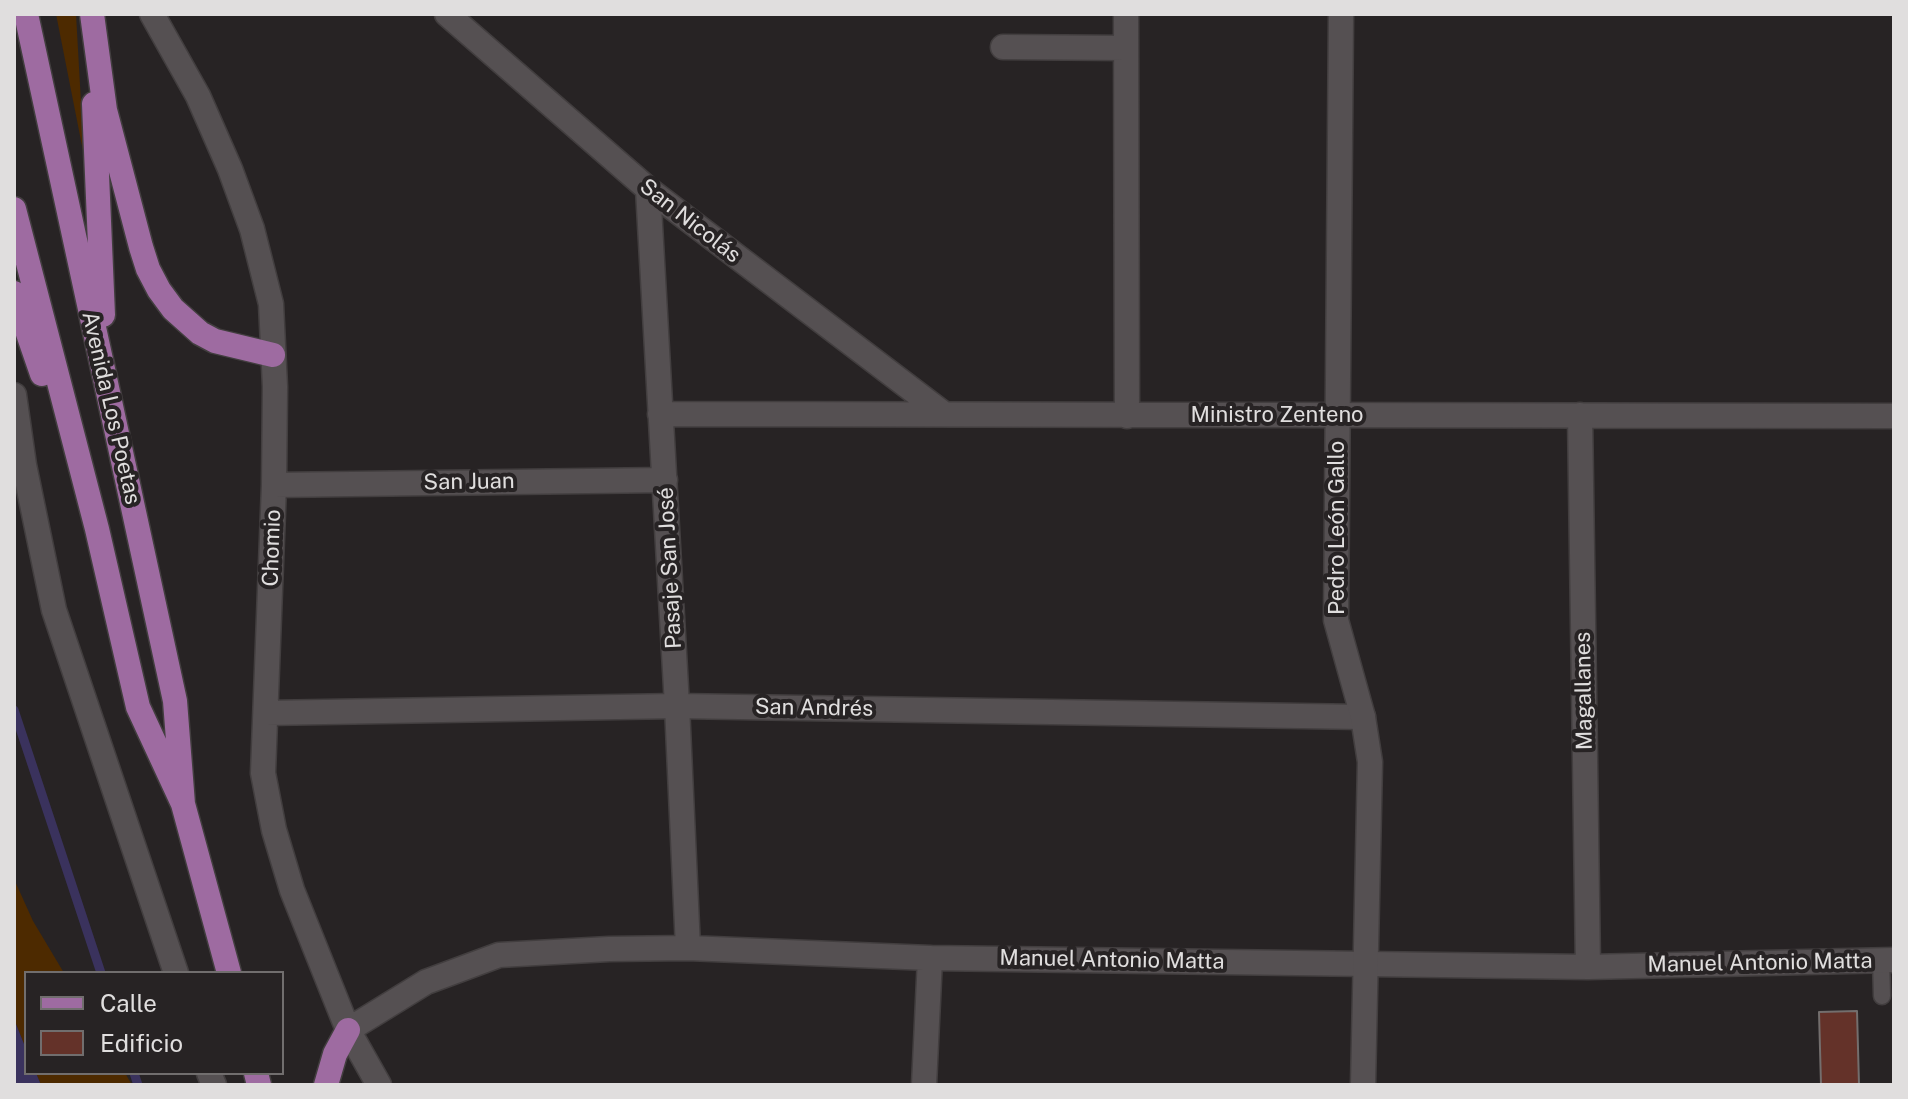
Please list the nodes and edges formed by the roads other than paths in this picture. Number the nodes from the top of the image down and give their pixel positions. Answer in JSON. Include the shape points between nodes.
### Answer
{"nodes":[{"id":1,"x":26,"y":14,"type":"edge"},
{"id":2,"x":92,"y":14,"type":"edge"},
{"id":3,"x":152,"y":14,"type":"edge"},
{"id":4,"x":447,"y":14,"type":"edge"},
{"id":5,"x":1126,"y":14,"type":"edge"},
{"id":6,"x":1341,"y":14,"type":"edge"},
{"id":7,"x":1003,"y":47,"type":"dead end"},
{"id":8,"x":1126,"y":48,"type":"junction"},
{"id":9,"x":648,"y":189,"type":"junction"},
{"id":10,"x":14,"y":209,"type":"edge"},
{"id":11,"x":14,"y":293,"type":"edge"},
{"id":12,"x":273,"y":355,"type":"junction"},
{"id":13,"x":107,"y":381,"type":"junction"},
{"id":14,"x":14,"y":395,"type":"edge"},
{"id":15,"x":660,"y":414,"type":"junction"},
{"id":16,"x":944,"y":414,"type":"junction"},
{"id":17,"x":1337,"y":415,"type":"junction"},
{"id":18,"x":1580,"y":415,"type":"junction"},
{"id":19,"x":1127,"y":416,"type":"junction"},
{"id":20,"x":1894,"y":416,"type":"edge"},
{"id":21,"x":665,"y":480,"type":"junction"},
{"id":22,"x":274,"y":485,"type":"junction"},
{"id":23,"x":97,"y":529,"type":"junction"},
{"id":24,"x":677,"y":706,"type":"junction"},
{"id":25,"x":266,"y":713,"type":"junction"},
{"id":26,"x":1363,"y":717,"type":"junction"},
{"id":27,"x":183,"y":804,"type":"junction"},
{"id":28,"x":688,"y":948,"type":"junction"},
{"id":29,"x":930,"y":958,"type":"junction"},
{"id":30,"x":1888,"y":960,"type":"edge"},
{"id":31,"x":1365,"y":964,"type":"junction"},
{"id":32,"x":1588,"y":967,"type":"junction"},
{"id":33,"x":175,"y":971,"type":"edge"},
{"id":34,"x":228,"y":971,"type":"edge"},
{"id":35,"x":1882,"y":996,"type":"dead end"},
{"id":36,"x":348,"y":1030,"type":"junction"},
{"id":37,"x":326,"y":1085,"type":"edge"},
{"id":38,"x":379,"y":1085,"type":"edge"},
{"id":39,"x":924,"y":1085,"type":"edge"},
{"id":40,"x":1363,"y":1085,"type":"edge"}],
"edges":[{"from":1,"to":13,"type":"main road","name":"Avenida Los Poetas"},
{"from":2,"to":12,"type":"main road","via":[[105,110],[141,247],[159,290],[200,333]]},
{"from":2,"to":13,"type":"main road"},
{"from":3,"to":12,"type":"street","name":"Chomio","via":[[198,96],[252,229],[271,304]]},
{"from":4,"to":9,"type":"street","name":"San Nicolás"},
{"from":5,"to":8,"type":"street"},
{"from":6,"to":17,"type":"street","name":"Pedro León Gallo"},
{"from":7,"to":8,"type":"street"},
{"from":8,"to":19,"type":"street"},
{"from":9,"to":15,"type":"street","name":"Pasaje San José"},
{"from":9,"to":16,"type":"street","name":"San Nicolás"},
{"from":10,"to":23,"type":"main road","name":"Avenida Los Poetas"},
{"from":11,"to":23,"type":"main road"},
{"from":12,"to":22,"type":"street","name":"Chomio"},
{"from":13,"to":27,"type":"main road","name":"Avenida Los Poetas","via":[[175,701]]},
{"from":14,"to":33,"type":"street","via":[[54,610]]},
{"from":15,"to":16,"type":"street","name":"Ministro Zenteno"},
{"from":15,"to":21,"type":"street","name":"Pasaje San José"},
{"from":16,"to":19,"type":"street","name":"Ministro Zenteno"},
{"from":17,"to":18,"type":"street","name":"Ministro Zenteno"},
{"from":17,"to":19,"type":"street","name":"Ministro Zenteno"},
{"from":17,"to":26,"type":"street","name":"Pedro León Gallo","via":[[1336,620]]},
{"from":18,"to":20,"type":"street","name":"Ministro Zenteno"},
{"from":18,"to":32,"type":"street","name":"Magallanes"},
{"from":21,"to":22,"type":"street","name":"San Juan"},
{"from":21,"to":24,"type":"street","name":"Pasaje San José"},
{"from":22,"to":25,"type":"street","name":"Chomio"},
{"from":23,"to":27,"type":"main road","name":"Avenida Los Poetas","via":[[138,707]]},
{"from":24,"to":25,"type":"street","name":"San Andrés"},
{"from":24,"to":26,"type":"street","name":"San Andrés"},
{"from":24,"to":28,"type":"street","name":"Pasaje San José"},
{"from":25,"to":36,"type":"street","name":"Chomio","via":[[263,773],[274,830]]},
{"from":26,"to":31,"type":"street","name":"Pedro León Gallo","via":[[1370,762]]},
{"from":27,"to":34,"type":"main road","name":"Avenida Los Poetas"},
{"from":28,"to":29,"type":"street","name":"Manuel Antonio Matta"},
{"from":28,"to":36,"type":"street","name":"Manuel Antonio Matta","via":[[499,955],[426,982]]},
{"from":29,"to":31,"type":"street","name":"Manuel Antonio Matta"},
{"from":29,"to":39,"type":"street"},
{"from":30,"to":32,"type":"street","name":"Manuel Antonio Matta"},
{"from":30,"to":35,"type":"lane"},
{"from":31,"to":32,"type":"street","name":"Manuel Antonio Matta"},
{"from":31,"to":40,"type":"street","name":"Pedro León Gallo"},
{"from":36,"to":37,"type":"main road"},
{"from":36,"to":38,"type":"street","name":"Chomio"}]}
